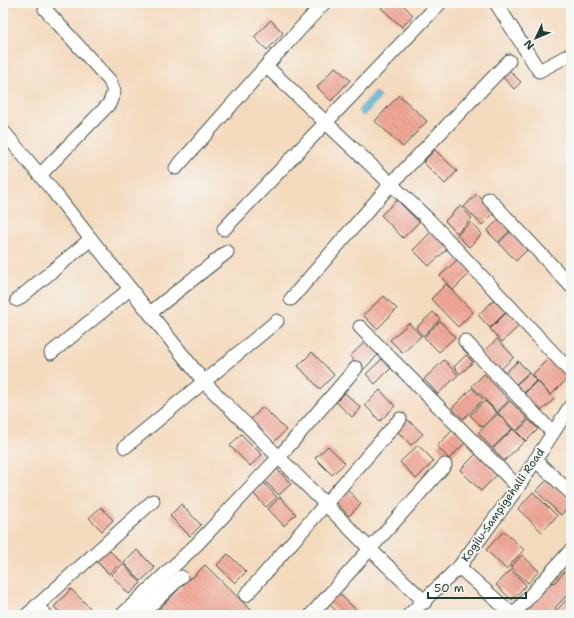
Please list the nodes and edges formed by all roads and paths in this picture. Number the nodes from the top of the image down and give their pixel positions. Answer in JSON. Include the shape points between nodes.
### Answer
{"nodes":[{"id":1,"x":324,"y":3,"type":"edge"},
{"id":2,"x":440,"y":3,"type":"edge"},
{"id":3,"x":496,"y":3,"type":"edge"},
{"id":4,"x":44,"y":9,"type":"dead end"},
{"id":5,"x":571,"y":54,"type":"edge"},
{"id":6,"x":509,"y":61,"type":"dead end"},
{"id":7,"x":266,"y":66,"type":"junction"},
{"id":8,"x":326,"y":122,"type":"junction"},
{"id":9,"x":3,"y":131,"type":"edge"},
{"id":10,"x":176,"y":168,"type":"dead end"},
{"id":11,"x":40,"y":175,"type":"junction"},
{"id":12,"x":391,"y":184,"type":"junction"},
{"id":13,"x":489,"y":199,"type":"dead end"},
{"id":14,"x":224,"y":229,"type":"dead end"},
{"id":15,"x":91,"y":239,"type":"junction"},
{"id":16,"x":227,"y":252,"type":"dead end"},
{"id":17,"x":571,"y":286,"type":"edge"},
{"id":18,"x":130,"y":289,"type":"junction"},
{"id":19,"x":291,"y":299,"type":"dead end"},
{"id":20,"x":17,"y":300,"type":"dead end"},
{"id":21,"x":150,"y":313,"type":"junction"},
{"id":22,"x":277,"y":321,"type":"dead end"},
{"id":23,"x":360,"y":327,"type":"dead end"},
{"id":24,"x":465,"y":342,"type":"dead end"},
{"id":25,"x":51,"y":353,"type":"dead end"},
{"id":26,"x":356,"y":368,"type":"dead end"},
{"id":27,"x":571,"y":372,"type":"edge"},
{"id":28,"x":204,"y":382,"type":"junction"},
{"id":29,"x":571,"y":405,"type":"edge"},
{"id":30,"x":400,"y":419,"type":"dead end"},
{"id":31,"x":553,"y":433,"type":"junction"},
{"id":32,"x":125,"y":447,"type":"dead end"},
{"id":33,"x":279,"y":457,"type":"junction"},
{"id":34,"x":536,"y":460,"type":"junction"},
{"id":35,"x":445,"y":465,"type":"dead end"},
{"id":36,"x":518,"y":487,"type":"junction"},
{"id":37,"x":571,"y":493,"type":"edge"},
{"id":38,"x":153,"y":501,"type":"dead end"},
{"id":39,"x":326,"y":504,"type":"junction"},
{"id":40,"x":370,"y":549,"type":"junction"},
{"id":41,"x":571,"y":550,"type":"edge"},
{"id":42,"x":459,"y":567,"type":"junction"},
{"id":43,"x":181,"y":577,"type":"dead end"},
{"id":44,"x":246,"y":595,"type":"dead end"},
{"id":45,"x":425,"y":602,"type":"junction"},
{"id":46,"x":36,"y":612,"type":"edge"},
{"id":47,"x":122,"y":615,"type":"edge"},
{"id":48,"x":140,"y":615,"type":"edge"},
{"id":49,"x":311,"y":615,"type":"edge"},
{"id":50,"x":409,"y":615,"type":"edge"},
{"id":51,"x":513,"y":615,"type":"edge"}],
"edges":[{"from":1,"to":7,"type":"street"},
{"from":2,"to":8,"type":"street"},
{"from":3,"to":5,"type":"street","via":[[540,71]]},
{"from":4,"to":11,"type":"street","via":[[110,81],[114,92],[109,104]]},
{"from":6,"to":12,"type":"street"},
{"from":7,"to":8,"type":"street"},
{"from":7,"to":10,"type":"street"},
{"from":8,"to":12,"type":"street"},
{"from":8,"to":14,"type":"street"},
{"from":9,"to":11,"type":"street"},
{"from":11,"to":15,"type":"street"},
{"from":12,"to":19,"type":"street"},
{"from":12,"to":27,"type":"street","via":[[430,221]]},
{"from":13,"to":17,"type":"street"},
{"from":15,"to":18,"type":"street"},
{"from":15,"to":20,"type":"street"},
{"from":16,"to":21,"type":"street"},
{"from":18,"to":21,"type":"street"},
{"from":18,"to":25,"type":"street"},
{"from":21,"to":28,"type":"street"},
{"from":22,"to":28,"type":"street"},
{"from":23,"to":36,"type":"street"},
{"from":24,"to":31,"type":"street"},
{"from":26,"to":33,"type":"street"},
{"from":28,"to":32,"type":"street"},
{"from":28,"to":33,"type":"street"},
{"from":29,"to":31,"type":"street","name":"Kogilu-Sampigehalli Road"},
{"from":30,"to":39,"type":"street"},
{"from":31,"to":34,"type":"street","name":"Kogilu-Sampigehalli Road"},
{"from":33,"to":39,"type":"street"},
{"from":33,"to":47,"type":"street","via":[[197,544]]},
{"from":34,"to":36,"type":"street","name":"Kogilu-Sampigehalli Road"},
{"from":34,"to":37,"type":"street"},
{"from":35,"to":40,"type":"street"},
{"from":36,"to":42,"type":"street","name":"Kogilu-Sampigehalli Road"},
{"from":38,"to":46,"type":"street"},
{"from":39,"to":40,"type":"street"},
{"from":39,"to":44,"type":"street"},
{"from":40,"to":45,"type":"street"},
{"from":40,"to":49,"type":"street"},
{"from":41,"to":51,"type":"street"},
{"from":42,"to":45,"type":"street","name":"Kogilu-Sampigehalli Road"},
{"from":42,"to":51,"type":"street"},
{"from":43,"to":48,"type":"street"},
{"from":45,"to":50,"type":"street","name":"Kogilu-Sampigehalli Road"}]}
